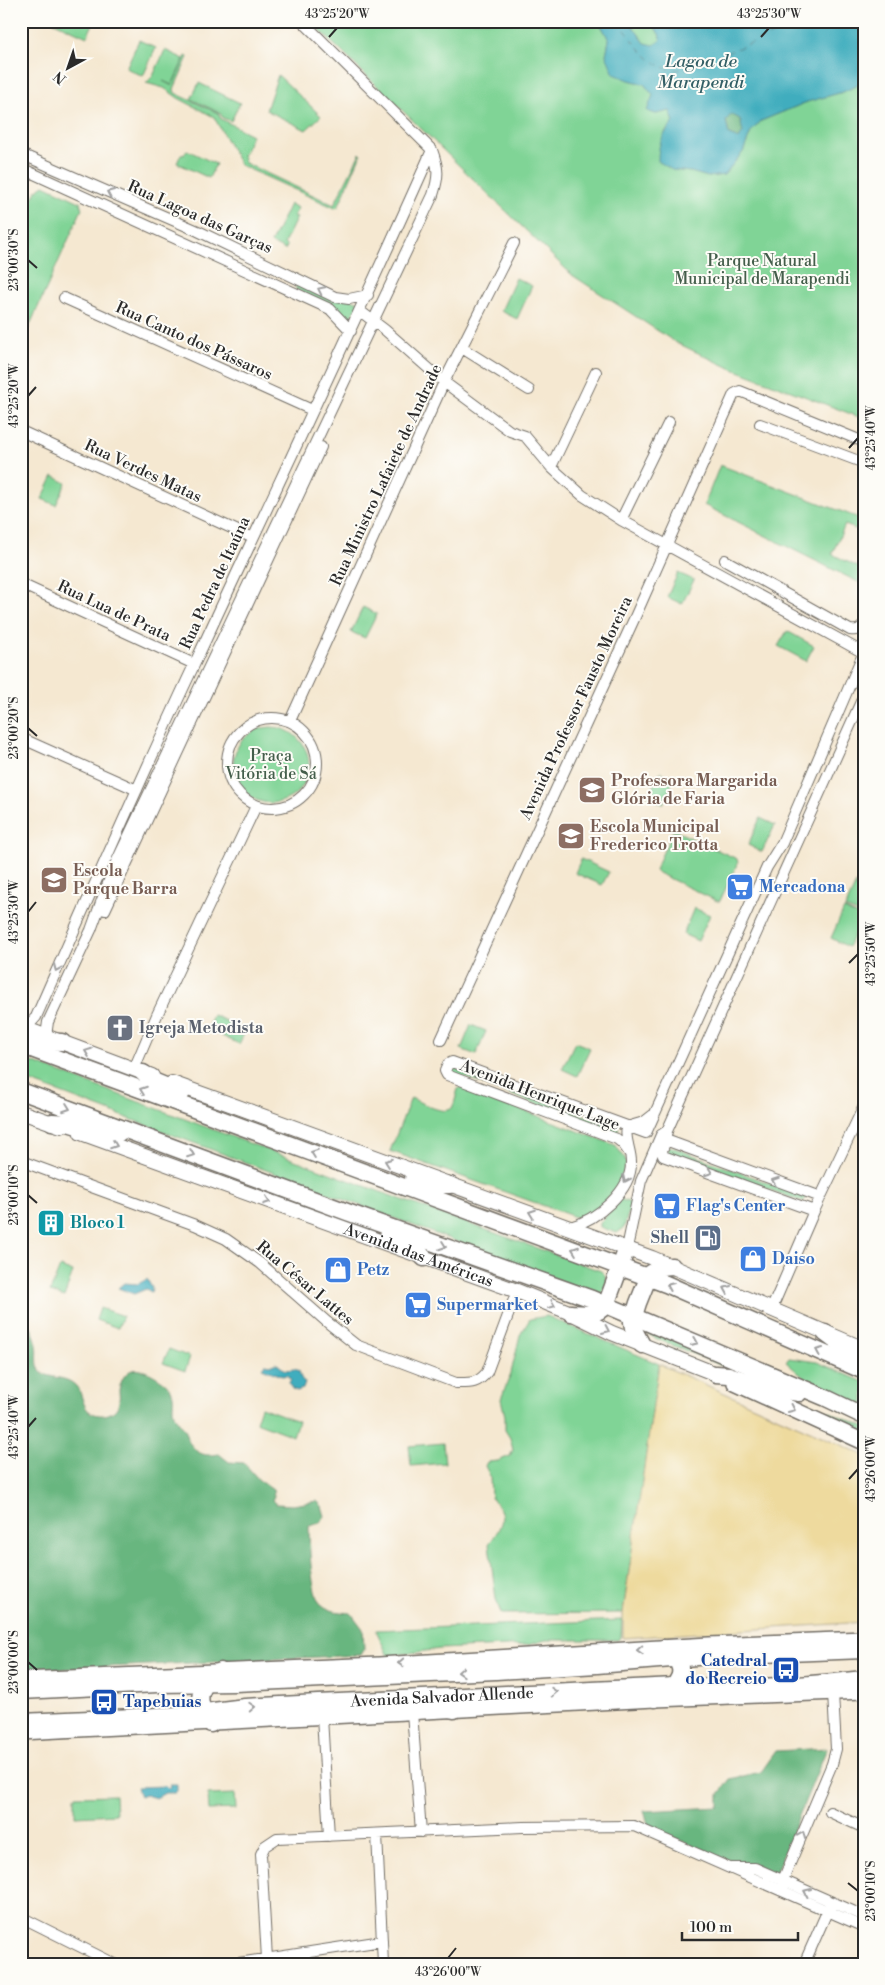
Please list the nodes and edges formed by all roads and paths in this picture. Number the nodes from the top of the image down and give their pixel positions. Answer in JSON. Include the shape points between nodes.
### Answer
{"nodes":[{"id":1,"x":302,"y":21,"type":"edge"},
{"id":2,"x":432,"y":150,"type":"junction"},
{"id":3,"x":21,"y":154,"type":"edge"},
{"id":4,"x":21,"y":168,"type":"edge"},
{"id":5,"x":514,"y":243,"type":"dead end"},
{"id":6,"x":368,"y":295,"type":"junction"},
{"id":7,"x":64,"y":298,"type":"dead end"},
{"id":8,"x":360,"y":311,"type":"junction"},
{"id":9,"x":376,"y":323,"type":"junction"},
{"id":10,"x":351,"y":332,"type":"junction"},
{"id":11,"x":462,"y":348,"type":"junction"},
{"id":12,"x":596,"y":372,"type":"dead end"},
{"id":13,"x":444,"y":382,"type":"junction"},
{"id":14,"x":529,"y":390,"type":"dead end"},
{"id":15,"x":312,"y":410,"type":"junction"},
{"id":16,"x":669,"y":422,"type":"dead end"},
{"id":17,"x":760,"y":424,"type":"dead end"},
{"id":18,"x":21,"y":432,"type":"edge"},
{"id":19,"x":864,"y":442,"type":"edge"},
{"id":20,"x":864,"y":463,"type":"edge"},
{"id":21,"x":551,"y":466,"type":"junction"},
{"id":22,"x":621,"y":520,"type":"junction"},
{"id":23,"x":253,"y":538,"type":"junction"},
{"id":24,"x":668,"y":545,"type":"junction"},
{"id":25,"x":725,"y":560,"type":"dead end"},
{"id":26,"x":21,"y":584,"type":"edge"},
{"id":27,"x":864,"y":624,"type":"edge"},
{"id":28,"x":864,"y":652,"type":"edge"},
{"id":29,"x":194,"y":664,"type":"junction"},
{"id":30,"x":864,"y":695,"type":"edge"},
{"id":31,"x":290,"y":721,"type":"junction"},
{"id":32,"x":21,"y":738,"type":"edge"},
{"id":33,"x":137,"y":790,"type":"junction"},
{"id":34,"x":256,"y":806,"type":"junction"},
{"id":35,"x":77,"y":924,"type":"junction"},
{"id":36,"x":92,"y":930,"type":"junction"},
{"id":37,"x":69,"y":943,"type":"junction"},
{"id":38,"x":82,"y":950,"type":"junction"},
{"id":39,"x":23,"y":1032,"type":"edge"},
{"id":40,"x":46,"y":1036,"type":"junction"},
{"id":41,"x":441,"y":1040,"type":"dead end"},
{"id":42,"x":62,"y":1042,"type":"junction"},
{"id":43,"x":21,"y":1045,"type":"edge"},
{"id":44,"x":138,"y":1071,"type":"junction"},
{"id":45,"x":21,"y":1091,"type":"edge"},
{"id":46,"x":864,"y":1106,"type":"edge"},
{"id":47,"x":21,"y":1112,"type":"edge"},
{"id":48,"x":654,"y":1115,"type":"junction"},
{"id":49,"x":52,"y":1122,"type":"junction"},
{"id":50,"x":627,"y":1127,"type":"junction"},
{"id":51,"x":255,"y":1131,"type":"junction"},
{"id":52,"x":146,"y":1136,"type":"junction"},
{"id":53,"x":666,"y":1136,"type":"junction"},
{"id":54,"x":630,"y":1154,"type":"junction"},
{"id":55,"x":21,"y":1161,"type":"edge"},
{"id":56,"x":360,"y":1170,"type":"junction"},
{"id":57,"x":450,"y":1185,"type":"junction"},
{"id":58,"x":618,"y":1195,"type":"junction"},
{"id":59,"x":821,"y":1197,"type":"junction"},
{"id":60,"x":636,"y":1201,"type":"junction"},
{"id":61,"x":814,"y":1211,"type":"junction"},
{"id":62,"x":347,"y":1212,"type":"junction"},
{"id":63,"x":570,"y":1227,"type":"junction"},
{"id":64,"x":627,"y":1248,"type":"junction"},
{"id":65,"x":424,"y":1258,"type":"junction"},
{"id":66,"x":672,"y":1266,"type":"junction"},
{"id":67,"x":621,"y":1267,"type":"junction"},
{"id":68,"x":648,"y":1277,"type":"junction"},
{"id":69,"x":517,"y":1291,"type":"junction"},
{"id":70,"x":606,"y":1305,"type":"junction"},
{"id":71,"x":772,"y":1308,"type":"junction"},
{"id":72,"x":571,"y":1313,"type":"junction"},
{"id":73,"x":634,"y":1317,"type":"junction"},
{"id":74,"x":825,"y":1333,"type":"junction"},
{"id":75,"x":642,"y":1344,"type":"junction"},
{"id":76,"x":864,"y":1349,"type":"edge"},
{"id":77,"x":864,"y":1362,"type":"edge"},
{"id":78,"x":864,"y":1371,"type":"edge"},
{"id":79,"x":716,"y":1374,"type":"junction"},
{"id":80,"x":826,"y":1398,"type":"junction"},
{"id":81,"x":864,"y":1416,"type":"edge"},
{"id":82,"x":864,"y":1442,"type":"edge"},
{"id":83,"x":864,"y":1639,"type":"edge"},
{"id":84,"x":663,"y":1648,"type":"junction"},
{"id":85,"x":864,"y":1650,"type":"edge"},
{"id":86,"x":485,"y":1659,"type":"junction"},
{"id":87,"x":676,"y":1660,"type":"junction"},
{"id":88,"x":597,"y":1665,"type":"junction"},
{"id":89,"x":221,"y":1670,"type":"junction"},
{"id":90,"x":864,"y":1679,"type":"edge"},
{"id":91,"x":21,"y":1680,"type":"edge"},
{"id":92,"x":206,"y":1684,"type":"junction"},
{"id":93,"x":676,"y":1686,"type":"junction"},
{"id":94,"x":864,"y":1690,"type":"edge"},
{"id":95,"x":21,"y":1691,"type":"edge"},
{"id":96,"x":833,"y":1693,"type":"junction"},
{"id":97,"x":655,"y":1699,"type":"junction"},
{"id":98,"x":320,"y":1710,"type":"junction"},
{"id":99,"x":454,"y":1710,"type":"junction"},
{"id":100,"x":412,"y":1712,"type":"junction"},
{"id":101,"x":207,"y":1718,"type":"junction"},
{"id":102,"x":21,"y":1722,"type":"edge"},
{"id":103,"x":21,"y":1732,"type":"edge"},
{"id":104,"x":830,"y":1812,"type":"dead end"},
{"id":105,"x":864,"y":1828,"type":"edge"},
{"id":106,"x":421,"y":1832,"type":"junction"},
{"id":107,"x":377,"y":1834,"type":"junction"},
{"id":108,"x":329,"y":1836,"type":"junction"},
{"id":109,"x":782,"y":1885,"type":"junction"},
{"id":110,"x":829,"y":1907,"type":"junction"},
{"id":111,"x":864,"y":1916,"type":"edge"},
{"id":112,"x":21,"y":1917,"type":"edge"},
{"id":113,"x":864,"y":1928,"type":"edge"},
{"id":114,"x":382,"y":1942,"type":"junction"},
{"id":115,"x":267,"y":1959,"type":"junction"},
{"id":116,"x":115,"y":1964,"type":"edge"},
{"id":117,"x":232,"y":1964,"type":"edge"},
{"id":118,"x":383,"y":1964,"type":"edge"},
{"id":119,"x":804,"y":1964,"type":"edge"}],
"edges":[{"from":1,"to":2,"type":"street"},
{"from":2,"to":6,"type":"street","name":"Rua Pedra de Itaúna"},
{"from":2,"to":9,"type":"street","name":"Rua Pedra de Itaúna","via":[[440,170],[438,180]]},
{"from":6,"to":3,"type":"street","name":"Rua Lagoa das Garças","one_way":true,"via":[[349,299],[335,297],[198,231]]},
{"from":4,"to":10,"type":"street","name":"Rua Lagoa das Garças","via":[[330,308]]},
{"from":5,"to":11,"type":"street","name":"Rua Ministro Lafaiete de Andrade"},
{"from":6,"to":8,"type":"street","name":"Rua Pedra de Itaúna"},
{"from":7,"to":15,"type":"street","name":"Rua Canto dos Pássaros"},
{"from":8,"to":9,"type":"street"},
{"from":8,"to":10,"type":"street","name":"Rua Pedra de Itaúna"},
{"from":9,"to":13,"type":"street"},
{"from":9,"to":36,"type":"street","name":"Rua Pedra de Itaúna","via":[[114,867]]},
{"from":9,"to":38,"type":"street","via":[[96,929]]},
{"from":10,"to":15,"type":"street","name":"Rua Pedra de Itaúna"},
{"from":11,"to":13,"type":"street","name":"Rua Ministro Lafaiete de Andrade"},
{"from":11,"to":14,"type":"street"},
{"from":12,"to":21,"type":"street"},
{"from":13,"to":21,"type":"street","via":[[510,431],[524,436]]},
{"from":13,"to":31,"type":"street","name":"Rua Ministro Lafaiete de Andrade"},
{"from":15,"to":23,"type":"street","name":"Rua Pedra de Itaúna"},
{"from":16,"to":22,"type":"street"},
{"from":17,"to":20,"type":"street"},
{"from":18,"to":23,"type":"street","name":"Rua Verdes Matas"},
{"from":19,"to":24,"type":"street","name":"Avenida Professor Fausto Moreira","via":[[740,391],[734,394]]},
{"from":21,"to":22,"type":"street","via":[[582,495]]},
{"from":22,"to":24,"type":"street"},
{"from":23,"to":29,"type":"street","name":"Rua Pedra de Itaúna"},
{"from":24,"to":28,"type":"street"},
{"from":24,"to":41,"type":"street","name":"Avenida Professor Fausto Moreira"},
{"from":25,"to":27,"type":"street","via":[[850,630],[856,631]]},
{"from":26,"to":29,"type":"street","name":"Rua Lua de Prata"},
{"from":28,"to":48,"type":"street","via":[[782,843],[767,867]]},
{"from":29,"to":33,"type":"street","name":"Rua Pedra de Itaúna"},
{"from":30,"to":53,"type":"street"},
{"from":31,"to":34,"type":"street","via":[[303,729],[317,757],[317,772],[311,787],[287,806]]},
{"from":31,"to":34,"type":"street","via":[[261,718],[248,724],[229,746],[226,760],[234,788]]},
{"from":32,"to":33,"type":"street"},
{"from":33,"to":35,"type":"street","name":"Rua Pedra de Itaúna"},
{"from":34,"to":44,"type":"street","via":[[157,1015]]},
{"from":35,"to":36,"type":"street"},
{"from":35,"to":37,"type":"street","name":"Rua Pedra de Itaúna"},
{"from":36,"to":38,"type":"street","name":"Rua Pedra de Itaúna"},
{"from":37,"to":38,"type":"street"},
{"from":37,"to":39,"type":"street","name":"Rua Pedra de Itaúna","one_way":true,"via":[[36,1017]]},
{"from":38,"to":40,"type":"street","name":"Rua Pedra de Itaúna","via":[[48,1022]]},
{"from":39,"to":40,"type":"main road"},
{"from":39,"to":42,"type":"highway","via":[[33,1042]]},
{"from":40,"to":42,"type":"main road"},
{"from":44,"to":42,"type":"main road","one_way":true},
{"from":51,"to":43,"type":"highway","one_way":true},
{"from":44,"to":51,"type":"highway"},
{"from":57,"to":44,"type":"main road","one_way":true},
{"from":45,"to":52,"type":"highway","name":"Avenida das Américas","one_way":true},
{"from":46,"to":59,"type":"street"},
{"from":47,"to":49,"type":"main road","name":"Avenida das Américas"},
{"from":48,"to":50,"type":"street"},
{"from":48,"to":50,"type":"street","name":"Avenida Henrique Lage","via":[[646,1133]]},
{"from":49,"to":52,"type":"highway","via":[[94,1131]]},
{"from":49,"to":65,"type":"main road","name":"Avenida das Américas","one_way":true},
{"from":50,"to":54,"type":"street","via":[[625,1137]]},
{"from":50,"to":54,"type":"street","name":"Avenida Henrique Lage","via":[[452,1062],[445,1070],[447,1075],[617,1139]]},
{"from":56,"to":51,"type":"highway","one_way":true},
{"from":52,"to":62,"type":"highway","name":"Avenida das Américas","one_way":true},
{"from":59,"to":53,"type":"street","one_way":true},
{"from":53,"to":60,"type":"street","via":[[661,1135],[652,1154]]},
{"from":53,"to":61,"type":"street","one_way":true,"via":[[663,1156]]},
{"from":54,"to":58,"type":"street","one_way":true,"via":[[631,1168]]},
{"from":55,"to":69,"type":"street","name":"Rua César Lattes","via":[[226,1238],[356,1345],[456,1383],[474,1383],[487,1372]]},
{"from":56,"to":57,"type":"highway","via":[[432,1185]]},
{"from":67,"to":56,"type":"highway","one_way":true},
{"from":63,"to":57,"type":"main road","one_way":true},
{"from":58,"to":60,"type":"street"},
{"from":58,"to":63,"type":"street","via":[[594,1216]]},
{"from":59,"to":61,"type":"street"},
{"from":60,"to":64,"type":"street"},
{"from":61,"to":71,"type":"street"},
{"from":62,"to":65,"type":"highway","via":[[418,1250]]},
{"from":62,"to":70,"type":"highway","name":"Avenida das Américas","one_way":true},
{"from":63,"to":64,"type":"main road"},
{"from":64,"to":66,"type":"main road"},
{"from":64,"to":67,"type":"highway"},
{"from":65,"to":69,"type":"main road","name":"Avenida das Américas"},
{"from":66,"to":68,"type":"highway","via":[[653,1270]]},
{"from":71,"to":66,"type":"main road","one_way":true},
{"from":67,"to":68,"type":"highway"},
{"from":67,"to":70,"type":"highway"},
{"from":68,"to":73,"type":"highway"},
{"from":78,"to":68,"type":"highway","one_way":true},
{"from":69,"to":72,"type":"main road","name":"Avenida das Américas","one_way":true},
{"from":70,"to":72,"type":"highway","via":[[597,1313]]},
{"from":70,"to":73,"type":"highway","name":"Avenida das Américas"},
{"from":71,"to":74,"type":"main road"},
{"from":72,"to":75,"type":"main road","name":"Avenida das Américas","one_way":true},
{"from":73,"to":75,"type":"highway","via":[[633,1328]]},
{"from":73,"to":80,"type":"highway","name":"Avenida das Américas","one_way":true},
{"from":74,"to":76,"type":"main road"},
{"from":74,"to":77,"type":"highway"},
{"from":75,"to":79,"type":"main road","name":"Avenida das Américas"},
{"from":79,"to":80,"type":"highway","via":[[772,1389]]},
{"from":79,"to":82,"type":"main road","name":"Avenida das Américas","one_way":true},
{"from":80,"to":81,"type":"highway","name":"Avenida das Américas"},
{"from":83,"to":84,"type":"main road"},
{"from":84,"to":86,"type":"main road","one_way":true},
{"from":84,"to":87,"type":"highway"},
{"from":85,"to":87,"type":"highway","name":"Avenida Salvador Allende"},
{"from":86,"to":88,"type":"highway","via":[[500,1663],[585,1662]]},
{"from":86,"to":89,"type":"main road","one_way":true},
{"from":87,"to":88,"type":"highway","name":"Avenida Salvador Allende"},
{"from":87,"to":93,"type":"highway","via":[[681,1672]]},
{"from":88,"to":92,"type":"highway","name":"Avenida Salvador Allende","one_way":true},
{"from":89,"to":91,"type":"main road"},
{"from":89,"to":92,"type":"highway"},
{"from":90,"to":93,"type":"highway","name":"Avenida Salvador Allende","via":[[798,1685]]},
{"from":92,"to":95,"type":"highway","name":"Avenida Salvador Allende"},
{"from":92,"to":101,"type":"highway","via":[[200,1696]]},
{"from":93,"to":97,"type":"highway"},
{"from":98,"to":93,"type":"highway","name":"Avenida Salvador Allende","one_way":true},
{"from":94,"to":96,"type":"main road","name":"Avenida Salvador Allende"},
{"from":96,"to":97,"type":"main road","name":"Avenida Salvador Allende"},
{"from":109,"to":96,"type":"street","one_way":true,"via":[[836,1750]]},
{"from":97,"to":99,"type":"main road","name":"Avenida Salvador Allende"},
{"from":98,"to":99,"type":"highway","via":[[327,1705]]},
{"from":98,"to":100,"type":"main road","name":"Avenida Salvador Allende"},
{"from":101,"to":98,"type":"highway","name":"Avenida Salvador Allende","one_way":true,"via":[[245,1707]]},
{"from":98,"to":108,"type":"street"},
{"from":99,"to":100,"type":"main road","name":"Avenida Salvador Allende"},
{"from":100,"to":106,"type":"street"},
{"from":101,"to":102,"type":"highway","name":"Avenida Salvador Allende"},
{"from":101,"to":103,"type":"main road","name":"Avenida Salvador Allende"},
{"from":104,"to":105,"type":"street"},
{"from":106,"to":107,"type":"street"},
{"from":106,"to":109,"type":"street","via":[[634,1826],[723,1866],[755,1868]]},
{"from":107,"to":108,"type":"street"},
{"from":107,"to":114,"type":"street"},
{"from":108,"to":115,"type":"street","via":[[278,1838],[262,1850]]},
{"from":109,"to":110,"type":"street"},
{"from":110,"to":111,"type":"street"},
{"from":110,"to":113,"type":"street"},
{"from":110,"to":119,"type":"street"},
{"from":112,"to":116,"type":"street"},
{"from":114,"to":115,"type":"street"},
{"from":114,"to":118,"type":"street"},
{"from":115,"to":117,"type":"street"}]}
